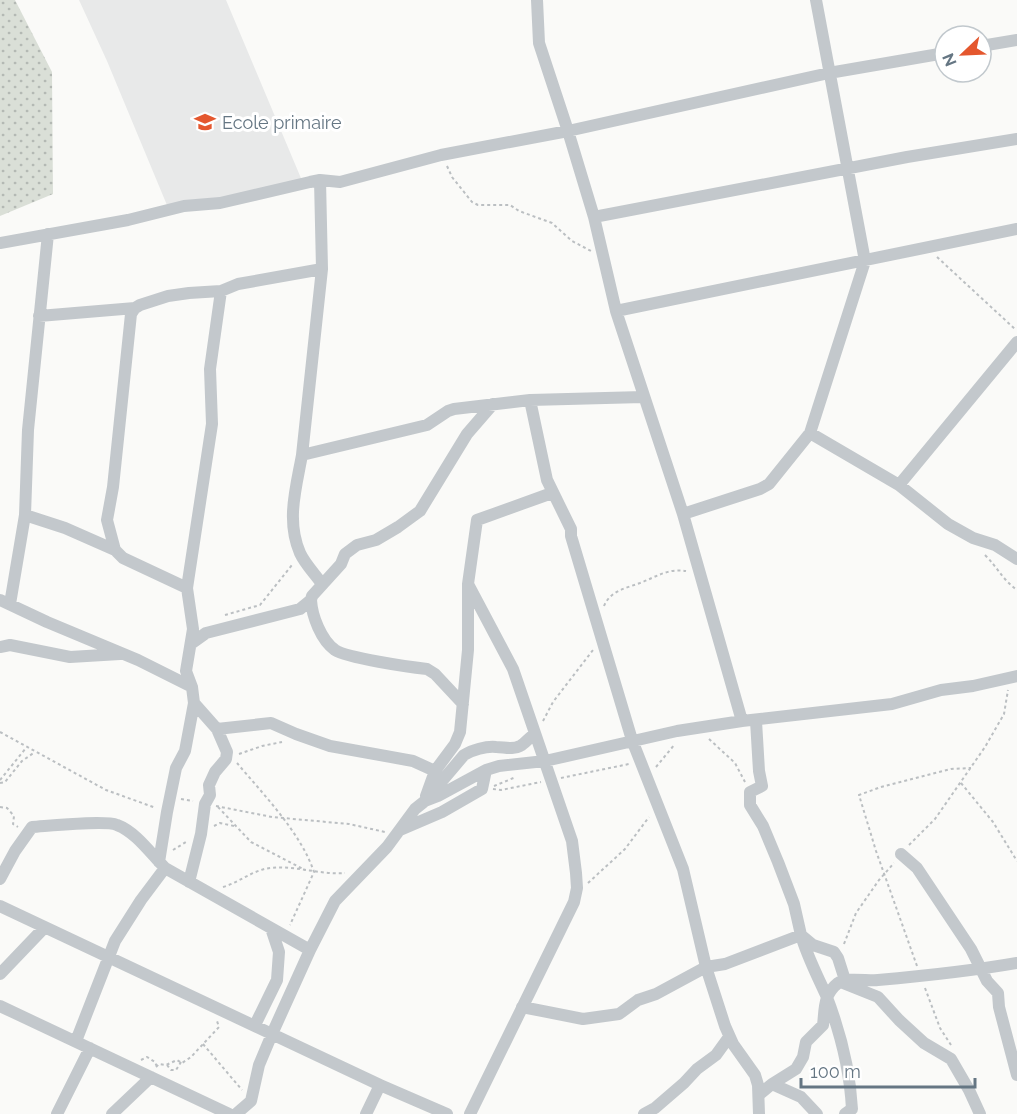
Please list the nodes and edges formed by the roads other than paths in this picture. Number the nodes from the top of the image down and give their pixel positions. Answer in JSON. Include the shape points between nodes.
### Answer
{"nodes":[{"id":1,"x":537,"y":0,"type":"edge"},
{"id":2,"x":819,"y":3,"type":"edge"},
{"id":3,"x":1017,"y":40,"type":"edge"},
{"id":4,"x":993,"y":44,"type":"edge"},
{"id":5,"x":933,"y":55,"type":"edge"},
{"id":6,"x":829,"y":73,"type":"junction"},
{"id":7,"x":568,"y":131,"type":"junction"},
{"id":8,"x":1017,"y":139,"type":"edge"},
{"id":9,"x":848,"y":168,"type":"junction"},
{"id":10,"x":320,"y":180,"type":"junction"},
{"id":11,"x":594,"y":217,"type":"junction"},
{"id":12,"x":1017,"y":229,"type":"edge"},
{"id":13,"x":48,"y":234,"type":"junction"},
{"id":14,"x":0,"y":243,"type":"edge"},
{"id":15,"x":865,"y":261,"type":"junction"},
{"id":16,"x":322,"y":269,"type":"junction"},
{"id":17,"x":221,"y":291,"type":"junction"},
{"id":18,"x":135,"y":308,"type":"junction"},
{"id":19,"x":616,"y":311,"type":"junction"},
{"id":20,"x":39,"y":316,"type":"junction"},
{"id":21,"x":1017,"y":342,"type":"edge"},
{"id":22,"x":643,"y":397,"type":"junction"},
{"id":23,"x":530,"y":400,"type":"junction"},
{"id":24,"x":493,"y":404,"type":"junction"},
{"id":25,"x":810,"y":433,"type":"junction"},
{"id":26,"x":302,"y":455,"type":"junction"},
{"id":27,"x":899,"y":485,"type":"junction"},
{"id":28,"x":552,"y":492,"type":"junction"},
{"id":29,"x":683,"y":514,"type":"junction"},
{"id":30,"x":25,"y":515,"type":"junction"},
{"id":31,"x":115,"y":550,"type":"junction"},
{"id":32,"x":1017,"y":559,"type":"edge"},
{"id":33,"x":322,"y":584,"type":"junction"},
{"id":34,"x":468,"y":584,"type":"junction"},
{"id":35,"x":187,"y":588,"type":"junction"},
{"id":36,"x":311,"y":600,"type":"junction"},
{"id":37,"x":5,"y":602,"type":"edge"},
{"id":38,"x":192,"y":643,"type":"junction"},
{"id":39,"x":0,"y":647,"type":"edge"},
{"id":40,"x":122,"y":653,"type":"junction"},
{"id":41,"x":1014,"y":676,"type":"edge"},
{"id":42,"x":192,"y":687,"type":"junction"},
{"id":43,"x":194,"y":703,"type":"junction"},
{"id":44,"x":463,"y":704,"type":"junction"},
{"id":45,"x":742,"y":721,"type":"junction"},
{"id":46,"x":756,"y":721,"type":"junction"},
{"id":47,"x":217,"y":729,"type":"junction"},
{"id":48,"x":535,"y":734,"type":"junction"},
{"id":49,"x":632,"y":740,"type":"junction"},
{"id":50,"x":545,"y":761,"type":"junction"},
{"id":51,"x":486,"y":770,"type":"junction"},
{"id":52,"x":435,"y":771,"type":"junction"},
{"id":53,"x":425,"y":801,"type":"junction"},
{"id":54,"x":398,"y":832,"type":"junction"},
{"id":55,"x":901,"y":854,"type":"road end"},
{"id":56,"x":162,"y":865,"type":"junction"},
{"id":57,"x":0,"y":879,"type":"edge"},
{"id":58,"x":189,"y":882,"type":"junction"},
{"id":59,"x":0,"y":906,"type":"edge"},
{"id":60,"x":44,"y":928,"type":"junction"},
{"id":61,"x":272,"y":928,"type":"junction"},
{"id":62,"x":801,"y":935,"type":"junction"},
{"id":63,"x":310,"y":950,"type":"junction"},
{"id":64,"x":109,"y":956,"type":"junction"},
{"id":65,"x":1017,"y":963,"type":"edge"},
{"id":66,"x":706,"y":967,"type":"junction"},
{"id":67,"x":979,"y":968,"type":"junction"},
{"id":68,"x":0,"y":974,"type":"edge"},
{"id":69,"x":842,"y":981,"type":"junction"},
{"id":70,"x":274,"y":987,"type":"junction"},
{"id":71,"x":290,"y":994,"type":"junction"},
{"id":72,"x":826,"y":997,"type":"junction"},
{"id":73,"x":0,"y":1006,"type":"edge"},
{"id":74,"x":522,"y":1008,"type":"junction"},
{"id":75,"x":255,"y":1025,"type":"junction"},
{"id":76,"x":272,"y":1034,"type":"junction"},
{"id":77,"x":729,"y":1037,"type":"junction"},
{"id":78,"x":76,"y":1041,"type":"junction"},
{"id":79,"x":90,"y":1048,"type":"junction"},
{"id":80,"x":1017,"y":1075,"type":"edge"},
{"id":81,"x":151,"y":1077,"type":"junction"},
{"id":82,"x":772,"y":1084,"type":"junction"},
{"id":83,"x":380,"y":1085,"type":"junction"},
{"id":84,"x":760,"y":1094,"type":"junction"},
{"id":85,"x":57,"y":1114,"type":"edge"},
{"id":86,"x":112,"y":1114,"type":"edge"},
{"id":87,"x":229,"y":1114,"type":"edge"},
{"id":88,"x":237,"y":1114,"type":"edge"},
{"id":89,"x":366,"y":1114,"type":"edge"},
{"id":90,"x":447,"y":1114,"type":"edge"},
{"id":91,"x":470,"y":1114,"type":"edge"},
{"id":92,"x":644,"y":1114,"type":"edge"},
{"id":93,"x":759,"y":1114,"type":"edge"},
{"id":94,"x":817,"y":1114,"type":"edge"},
{"id":95,"x":845,"y":1114,"type":"edge"},
{"id":96,"x":980,"y":1114,"type":"edge"}],
"edges":[{"from":1,"to":7,"type":"street","via":[[538,43]]},
{"from":2,"to":6,"type":"street"},
{"from":3,"to":4,"type":"street"},
{"from":5,"to":6,"type":"street"},
{"from":6,"to":7,"type":"street"},
{"from":6,"to":9,"type":"street"},
{"from":7,"to":10,"type":"street","via":[[441,155],[340,182]]},
{"from":7,"to":11,"type":"street"},
{"from":8,"to":9,"type":"street"},
{"from":9,"to":11,"type":"street"},
{"from":9,"to":15,"type":"street"},
{"from":10,"to":13,"type":"street","via":[[220,203],[184,206]]},
{"from":10,"to":16,"type":"street"},
{"from":11,"to":19,"type":"street"},
{"from":12,"to":15,"type":"street"},
{"from":13,"to":14,"type":"street"},
{"from":13,"to":20,"type":"street"},
{"from":15,"to":19,"type":"street"},
{"from":15,"to":25,"type":"street"},
{"from":16,"to":17,"type":"street","via":[[238,284]]},
{"from":16,"to":26,"type":"street"},
{"from":17,"to":18,"type":"street","via":[[168,296]]},
{"from":17,"to":35,"type":"street","via":[[210,369],[212,424]]},
{"from":18,"to":20,"type":"street"},
{"from":18,"to":31,"type":"street","via":[[131,314],[107,520]]},
{"from":19,"to":22,"type":"street"},
{"from":20,"to":30,"type":"street"},
{"from":21,"to":27,"type":"street"},
{"from":22,"to":23,"type":"street"},
{"from":22,"to":29,"type":"street"},
{"from":23,"to":24,"type":"street"},
{"from":23,"to":28,"type":"street"},
{"from":24,"to":26,"type":"street","via":[[454,409],[427,425]]},
{"from":24,"to":33,"type":"street","via":[[467,434],[420,511],[345,554]]},
{"from":25,"to":27,"type":"street"},
{"from":25,"to":29,"type":"street","via":[[769,484]]},
{"from":26,"to":33,"type":"street","via":[[293,531],[301,555]]},
{"from":27,"to":32,"type":"street","via":[[948,525]]},
{"from":28,"to":34,"type":"street","via":[[477,520]]},
{"from":28,"to":49,"type":"street","via":[[571,530]]},
{"from":29,"to":45,"type":"street"},
{"from":30,"to":31,"type":"street"},
{"from":30,"to":37,"type":"street"},
{"from":31,"to":35,"type":"street","via":[[123,558]]},
{"from":33,"to":36,"type":"street"},
{"from":34,"to":44,"type":"street"},
{"from":34,"to":48,"type":"street","via":[[513,669]]},
{"from":35,"to":38,"type":"street"},
{"from":36,"to":38,"type":"street","via":[[300,609],[206,633]]},
{"from":36,"to":44,"type":"street","via":[[319,627],[333,648],[426,669]]},
{"from":37,"to":40,"type":"street"},
{"from":38,"to":42,"type":"street","via":[[186,670]]},
{"from":39,"to":40,"type":"street","via":[[10,645],[70,657]]},
{"from":40,"to":42,"type":"street"},
{"from":41,"to":46,"type":"street","via":[[892,704]]},
{"from":42,"to":43,"type":"street"},
{"from":43,"to":47,"type":"street"},
{"from":43,"to":56,"type":"street","via":[[185,751],[176,768],[166,812]]},
{"from":44,"to":52,"type":"street","via":[[455,744]]},
{"from":45,"to":46,"type":"street"},
{"from":45,"to":49,"type":"street"},
{"from":46,"to":62,"type":"street","via":[[762,786],[750,792],[750,805],[778,862]]},
{"from":47,"to":52,"type":"street","via":[[271,723],[330,746],[413,761]]},
{"from":47,"to":58,"type":"street","via":[[226,759],[209,785]]},
{"from":48,"to":50,"type":"street"},
{"from":48,"to":53,"type":"street","via":[[520,746],[470,751]]},
{"from":49,"to":50,"type":"street"},
{"from":49,"to":66,"type":"street","via":[[683,869]]},
{"from":50,"to":51,"type":"street"},
{"from":50,"to":74,"type":"street","via":[[572,841],[576,892]]},
{"from":51,"to":53,"type":"street"},
{"from":51,"to":54,"type":"street","via":[[482,789]]},
{"from":52,"to":53,"type":"street"},
{"from":53,"to":54,"type":"street"},
{"from":54,"to":63,"type":"street","via":[[335,901]]},
{"from":55,"to":67,"type":"street","via":[[917,868],[971,949]]},
{"from":56,"to":57,"type":"street","via":[[128,832],[111,823],[34,827]]},
{"from":56,"to":58,"type":"street"},
{"from":56,"to":64,"type":"street"},
{"from":58,"to":61,"type":"street"},
{"from":59,"to":60,"type":"street"},
{"from":60,"to":64,"type":"street"},
{"from":60,"to":68,"type":"street"},
{"from":61,"to":63,"type":"street"},
{"from":61,"to":70,"type":"street","via":[[279,952]]},
{"from":62,"to":66,"type":"street","via":[[725,964]]},
{"from":62,"to":69,"type":"street","via":[[808,942],[834,952]]},
{"from":62,"to":72,"type":"street"},
{"from":63,"to":71,"type":"street"},
{"from":64,"to":75,"type":"street"},
{"from":64,"to":78,"type":"street"},
{"from":65,"to":67,"type":"street"},
{"from":66,"to":74,"type":"street","via":[[638,1000],[619,1014],[582,1019]]},
{"from":66,"to":77,"type":"street"},
{"from":67,"to":69,"type":"street"},
{"from":67,"to":80,"type":"street","via":[[998,993]]},
{"from":69,"to":72,"type":"street"},
{"from":69,"to":96,"type":"street","via":[[878,997],[924,1043],[951,1059]]},
{"from":70,"to":71,"type":"street"},
{"from":70,"to":75,"type":"street"},
{"from":71,"to":76,"type":"street"},
{"from":72,"to":82,"type":"street","via":[[823,1025],[806,1042],[800,1064]]},
{"from":72,"to":95,"type":"street","via":[[850,1080],[852,1109]]},
{"from":73,"to":78,"type":"street"},
{"from":74,"to":91,"type":"street"},
{"from":75,"to":76,"type":"street"},
{"from":76,"to":83,"type":"street"},
{"from":76,"to":88,"type":"street","via":[[259,1065],[251,1101]]},
{"from":77,"to":84,"type":"street","via":[[755,1075]]},
{"from":77,"to":92,"type":"street","via":[[716,1055]]},
{"from":78,"to":79,"type":"street"},
{"from":79,"to":81,"type":"street"},
{"from":79,"to":85,"type":"street"},
{"from":81,"to":86,"type":"street"},
{"from":81,"to":87,"type":"street"},
{"from":82,"to":84,"type":"street"},
{"from":82,"to":94,"type":"street","via":[[801,1097]]},
{"from":83,"to":89,"type":"street"},
{"from":83,"to":90,"type":"street"},
{"from":84,"to":93,"type":"street"}]}
